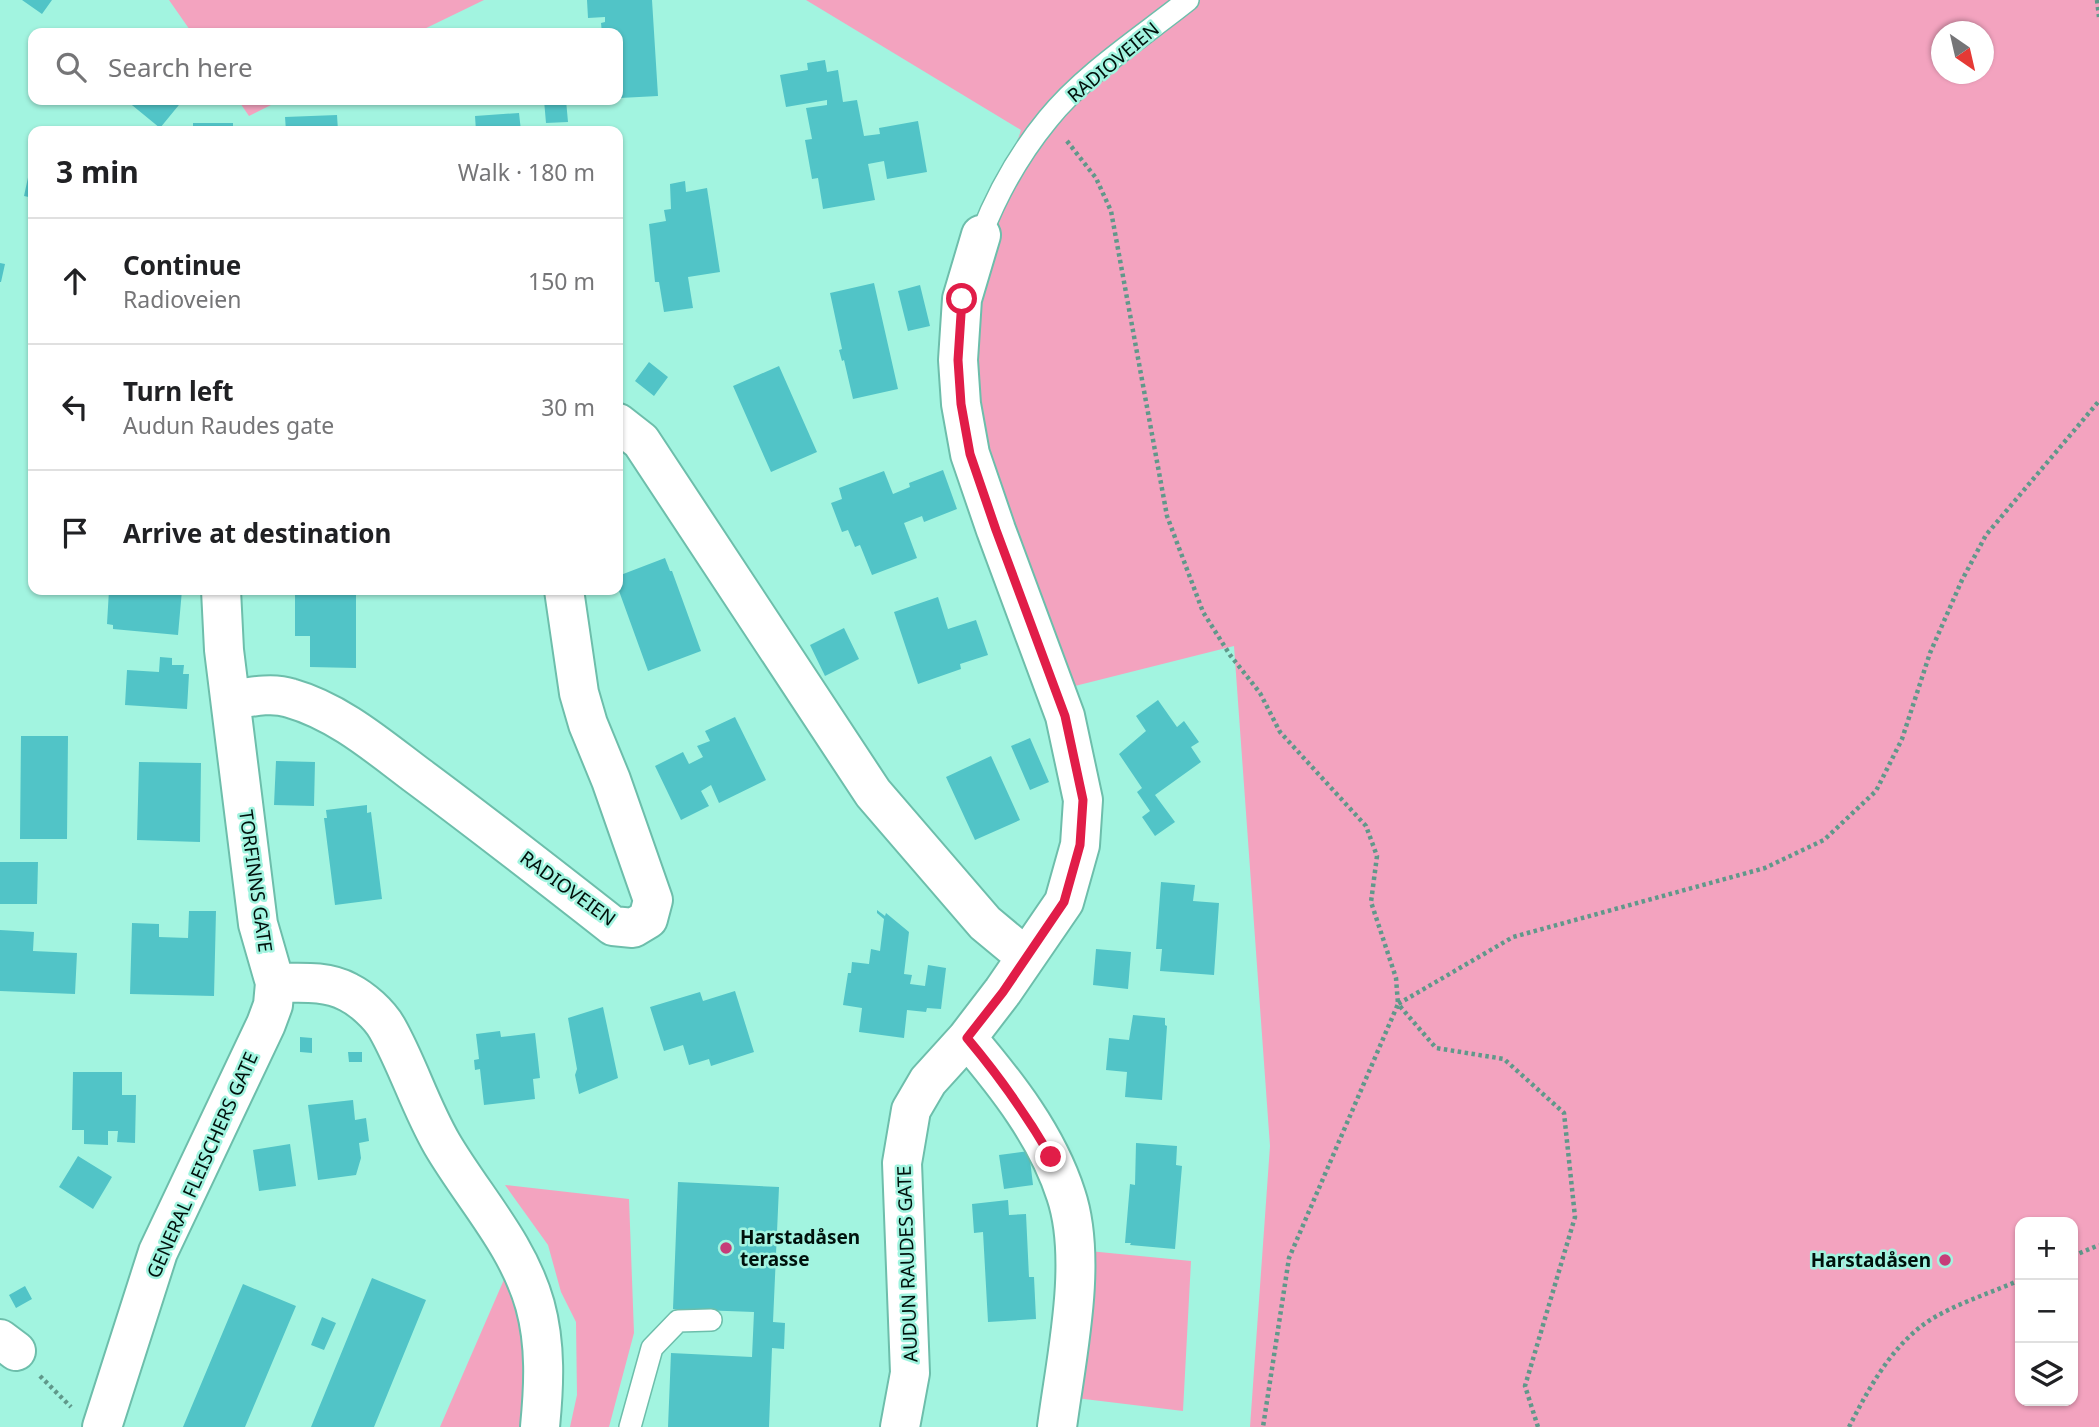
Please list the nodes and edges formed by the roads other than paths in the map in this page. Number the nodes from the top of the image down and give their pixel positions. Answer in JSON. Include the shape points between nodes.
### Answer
{"nodes":[{"id":1,"x":1188,"y":0,"type":"edge"},
{"id":2,"x":981,"y":235,"type":"joint"},
{"id":3,"x":623,"y":428,"type":"edge"},
{"id":4,"x":222,"y":595,"type":"edge"},
{"id":5,"x":565,"y":595,"type":"edge"},
{"id":6,"x":232,"y":700,"type":"junction"},
{"id":7,"x":1026,"y":957,"type":"junction"},
{"id":8,"x":275,"y":983,"type":"junction"},
{"id":9,"x":967,"y":1038,"type":"junction"},
{"id":10,"x":711,"y":1320,"type":"dead end"},
{"id":11,"x":87,"y":1418,"type":"edge"},
{"id":12,"x":540,"y":1427,"type":"edge"},
{"id":13,"x":630,"y":1427,"type":"edge"},
{"id":14,"x":900,"y":1427,"type":"edge"},
{"id":15,"x":1058,"y":1427,"type":"edge"}],
"edges":[{"from":1,"to":2,"type":"lane","name":"RADIOVEIEN","via":[[1087,80],[1049,118],[1014,168]]},
{"from":2,"to":7,"type":"street","name":"RADIOVEIEN","via":[[962,299],[958,360],[970,454],[1065,716],[1083,800],[1080,845],[1064,902]]},
{"from":3,"to":7,"type":"street","via":[[640,441],[873,793],[985,923]]},
{"from":4,"to":6,"type":"street","name":"TORFINNS GATE"},
{"from":5,"to":6,"type":"street","name":"RADIOVEIEN","via":[[579,693],[653,900],[648,919],[632,928],[613,926],[472,816],[324,711],[288,697]]},
{"from":6,"to":8,"type":"street","name":"TORFINNS GATE","via":[[258,924]]},
{"from":7,"to":9,"type":"street","name":"RADIOVEIEN"},
{"from":8,"to":11,"type":"street","name":"GENERAL FLEISCHERS GATE","via":[[267,1024],[158,1252]]},
{"from":8,"to":12,"type":"street","via":[[323,983],[348,992],[386,1026],[423,1109],[514,1253],[535,1304],[543,1347]]},
{"from":9,"to":14,"type":"street","name":"AUDUN RAUDES GATE","via":[[928,1081],[911,1110],[902,1163],[910,1373]]},
{"from":9,"to":15,"type":"street","via":[[1024,1112],[1051,1157],[1067,1196],[1075,1240],[1074,1299]]},
{"from":10,"to":13,"type":"lane","via":[[678,1321],[652,1348]]}]}
